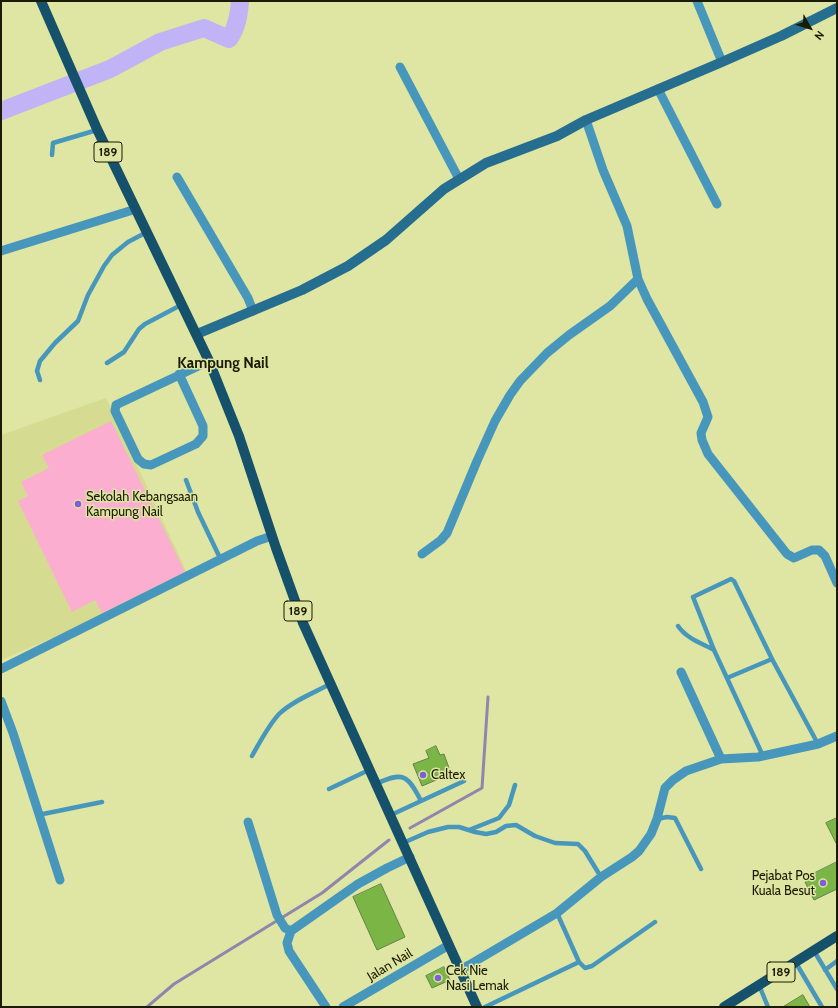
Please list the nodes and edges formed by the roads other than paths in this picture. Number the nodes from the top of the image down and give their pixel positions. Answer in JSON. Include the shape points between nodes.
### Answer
{"nodes":[{"id":1,"x":41,"y":1,"type":"edge"},
{"id":2,"x":697,"y":1,"type":"edge"},
{"id":3,"x":837,"y":8,"type":"edge"},
{"id":4,"x":722,"y":62,"type":"junction"},
{"id":5,"x":400,"y":67,"type":"dead end"},
{"id":6,"x":658,"y":89,"type":"junction"},
{"id":7,"x":586,"y":120,"type":"junction"},
{"id":8,"x":97,"y":129,"type":"junction"},
{"id":9,"x":52,"y":156,"type":"dead end"},
{"id":10,"x":177,"y":176,"type":"dead end"},
{"id":11,"x":459,"y":179,"type":"junction"},
{"id":12,"x":717,"y":204,"type":"dead end"},
{"id":13,"x":136,"y":209,"type":"junction"},
{"id":14,"x":147,"y":232,"type":"junction"},
{"id":15,"x":1,"y":251,"type":"edge"},
{"id":16,"x":638,"y":278,"type":"junction"},
{"id":17,"x":182,"y":304,"type":"junction"},
{"id":18,"x":253,"y":311,"type":"junction"},
{"id":19,"x":197,"y":334,"type":"junction"},
{"id":20,"x":209,"y":361,"type":"junction"},
{"id":21,"x":107,"y":363,"type":"dead end"},
{"id":22,"x":179,"y":374,"type":"junction"},
{"id":23,"x":40,"y":380,"type":"dead end"},
{"id":24,"x":186,"y":480,"type":"dead end"},
{"id":25,"x":272,"y":536,"type":"junction"},
{"id":26,"x":422,"y":554,"type":"dead end"},
{"id":27,"x":221,"y":560,"type":"junction"},
{"id":28,"x":837,"y":583,"type":"edge"},
{"id":29,"x":678,"y":626,"type":"dead end"},
{"id":30,"x":714,"y":650,"type":"junction"},
{"id":31,"x":772,"y":659,"type":"junction"},
{"id":32,"x":1,"y":669,"type":"edge"},
{"id":33,"x":680,"y":672,"type":"dead end"},
{"id":34,"x":727,"y":678,"type":"junction"},
{"id":35,"x":330,"y":684,"type":"junction"},
{"id":36,"x":1,"y":701,"type":"edge"},
{"id":37,"x":837,"y":736,"type":"edge"},
{"id":38,"x":818,"y":744,"type":"junction"},
{"id":39,"x":252,"y":756,"type":"dead end"},
{"id":40,"x":764,"y":756,"type":"junction"},
{"id":41,"x":721,"y":759,"type":"junction"},
{"id":42,"x":370,"y":770,"type":"junction"},
{"id":43,"x":464,"y":781,"type":"dead end"},
{"id":44,"x":376,"y":784,"type":"junction"},
{"id":45,"x":515,"y":785,"type":"dead end"},
{"id":46,"x":329,"y":789,"type":"dead end"},
{"id":47,"x":421,"y":801,"type":"junction"},
{"id":48,"x":102,"y":802,"type":"dead end"},
{"id":49,"x":38,"y":815,"type":"junction"},
{"id":50,"x":390,"y":815,"type":"junction"},
{"id":51,"x":657,"y":820,"type":"junction"},
{"id":52,"x":248,"y":822,"type":"dead end"},
{"id":53,"x":469,"y":830,"type":"junction"},
{"id":54,"x":403,"y":843,"type":"junction"},
{"id":55,"x":410,"y":857,"type":"junction"},
{"id":56,"x":701,"y":869,"type":"dead end"},
{"id":57,"x":601,"y":877,"type":"junction"},
{"id":58,"x":60,"y":880,"type":"dead end"},
{"id":59,"x":557,"y":913,"type":"junction"},
{"id":60,"x":655,"y":922,"type":"dead end"},
{"id":61,"x":291,"y":931,"type":"junction"},
{"id":62,"x":837,"y":936,"type":"edge"},
{"id":63,"x":449,"y":944,"type":"junction"},
{"id":64,"x":814,"y":951,"type":"junction"},
{"id":65,"x":837,"y":961,"type":"edge"},
{"id":66,"x":579,"y":962,"type":"junction"},
{"id":67,"x":796,"y":962,"type":"junction"},
{"id":68,"x":460,"y":970,"type":"junction"},
{"id":69,"x":825,"y":970,"type":"junction"},
{"id":70,"x":759,"y":985,"type":"junction"},
{"id":71,"x":837,"y":989,"type":"edge"},
{"id":72,"x":326,"y":1007,"type":"edge"},
{"id":73,"x":344,"y":1007,"type":"edge"},
{"id":74,"x":477,"y":1007,"type":"edge"},
{"id":75,"x":485,"y":1007,"type":"edge"},
{"id":76,"x":724,"y":1007,"type":"edge"},
{"id":77,"x":768,"y":1007,"type":"edge"},
{"id":78,"x":822,"y":1007,"type":"edge"}],
"edges":[{"from":1,"to":8,"type":"main road","number":"189"},
{"from":2,"to":4,"type":"street"},
{"from":3,"to":4,"type":"street"},
{"from":4,"to":6,"type":"street"},
{"from":5,"to":11,"type":"street"},
{"from":6,"to":7,"type":"street"},
{"from":6,"to":12,"type":"street"},
{"from":7,"to":11,"type":"street","via":[[557,136],[486,162]]},
{"from":7,"to":16,"type":"street","via":[[603,170],[627,226]]},
{"from":8,"to":9,"type":"lane","via":[[53,143]]},
{"from":8,"to":13,"type":"main road","number":"189"},
{"from":10,"to":18,"type":"street","via":[[248,298]]},
{"from":11,"to":18,"type":"street","via":[[370,252],[302,290]]},
{"from":13,"to":14,"type":"main road","number":"189"},
{"from":13,"to":15,"type":"street"},
{"from":14,"to":17,"type":"main road","number":"189"},
{"from":14,"to":23,"type":"lane","via":[[128,242],[112,255],[104,266],[88,295],[78,322],[40,361]]},
{"from":16,"to":26,"type":"street","via":[[610,306],[547,353],[520,381],[495,421],[447,533]]},
{"from":16,"to":28,"type":"street","via":[[705,408],[708,417],[701,436],[708,454],[787,554],[794,558],[812,550],[819,550],[825,556]]},
{"from":17,"to":19,"type":"main road","number":"189"},
{"from":17,"to":21,"type":"lane","via":[[145,324],[124,352]]},
{"from":18,"to":19,"type":"street"},
{"from":19,"to":20,"type":"main road","number":"189"},
{"from":20,"to":22,"type":"street"},
{"from":20,"to":25,"type":"main road","number":"189","via":[[239,436]]},
{"from":22,"to":22,"type":"street","via":[[116,405],[115,411],[138,459],[144,464],[151,465],[196,444],[203,436],[203,426]]},
{"from":24,"to":27,"type":"lane"},
{"from":25,"to":27,"type":"street"},
{"from":25,"to":35,"type":"main road","number":"189","via":[[298,610]]},
{"from":27,"to":32,"type":"street"},
{"from":29,"to":30,"type":"lane","via":[[690,637]]},
{"from":30,"to":31,"type":"lane","via":[[693,597],[732,579]]},
{"from":30,"to":34,"type":"lane"},
{"from":31,"to":34,"type":"lane"},
{"from":31,"to":38,"type":"lane"},
{"from":33,"to":41,"type":"street"},
{"from":34,"to":40,"type":"lane"},
{"from":35,"to":39,"type":"lane","via":[[279,714]]},
{"from":35,"to":42,"type":"main road","number":"189"},
{"from":36,"to":49,"type":"street"},
{"from":37,"to":38,"type":"street"},
{"from":38,"to":40,"type":"street"},
{"from":40,"to":41,"type":"street"},
{"from":41,"to":51,"type":"street","via":[[686,771],[673,780],[665,788]]},
{"from":42,"to":44,"type":"main road","number":"189"},
{"from":42,"to":46,"type":"lane"},
{"from":43,"to":47,"type":"lane"},
{"from":44,"to":47,"type":"lane","via":[[390,777],[405,778]]},
{"from":44,"to":50,"type":"main road","number":"189"},
{"from":45,"to":53,"type":"lane","via":[[509,805],[499,818]]},
{"from":47,"to":50,"type":"lane"},
{"from":48,"to":49,"type":"lane"},
{"from":49,"to":58,"type":"street"},
{"from":50,"to":54,"type":"main road","number":"189"},
{"from":51,"to":56,"type":"lane","via":[[675,818]]},
{"from":51,"to":57,"type":"street","via":[[639,851]]},
{"from":52,"to":61,"type":"street","via":[[279,919]]},
{"from":53,"to":54,"type":"lane","via":[[454,827],[434,830]]},
{"from":53,"to":57,"type":"lane","via":[[486,834],[516,825],[534,836],[555,843],[578,844]]},
{"from":54,"to":55,"type":"main road","number":"189"},
{"from":55,"to":61,"type":"street","via":[[358,884]]},
{"from":55,"to":63,"type":"main road","number":"189"},
{"from":57,"to":59,"type":"street"},
{"from":59,"to":66,"type":"lane"},
{"from":59,"to":68,"type":"street"},
{"from":60,"to":66,"type":"lane","via":[[592,966],[585,968]]},
{"from":61,"to":72,"type":"street","via":[[287,943],[289,951]]},
{"from":62,"to":64,"type":"main road","number":"189"},
{"from":63,"to":68,"type":"main road","number":"189"},
{"from":63,"to":73,"type":"street","name":"Jalan Nail"},
{"from":64,"to":67,"type":"main road","number":"189"},
{"from":64,"to":69,"type":"lane"},
{"from":65,"to":69,"type":"lane"},
{"from":66,"to":75,"type":"lane"},
{"from":67,"to":70,"type":"main road","number":"189"},
{"from":67,"to":78,"type":"lane"},
{"from":68,"to":74,"type":"main road","number":"189"},
{"from":69,"to":71,"type":"lane"},
{"from":70,"to":76,"type":"main road","number":"189"},
{"from":70,"to":77,"type":"lane"}]}
